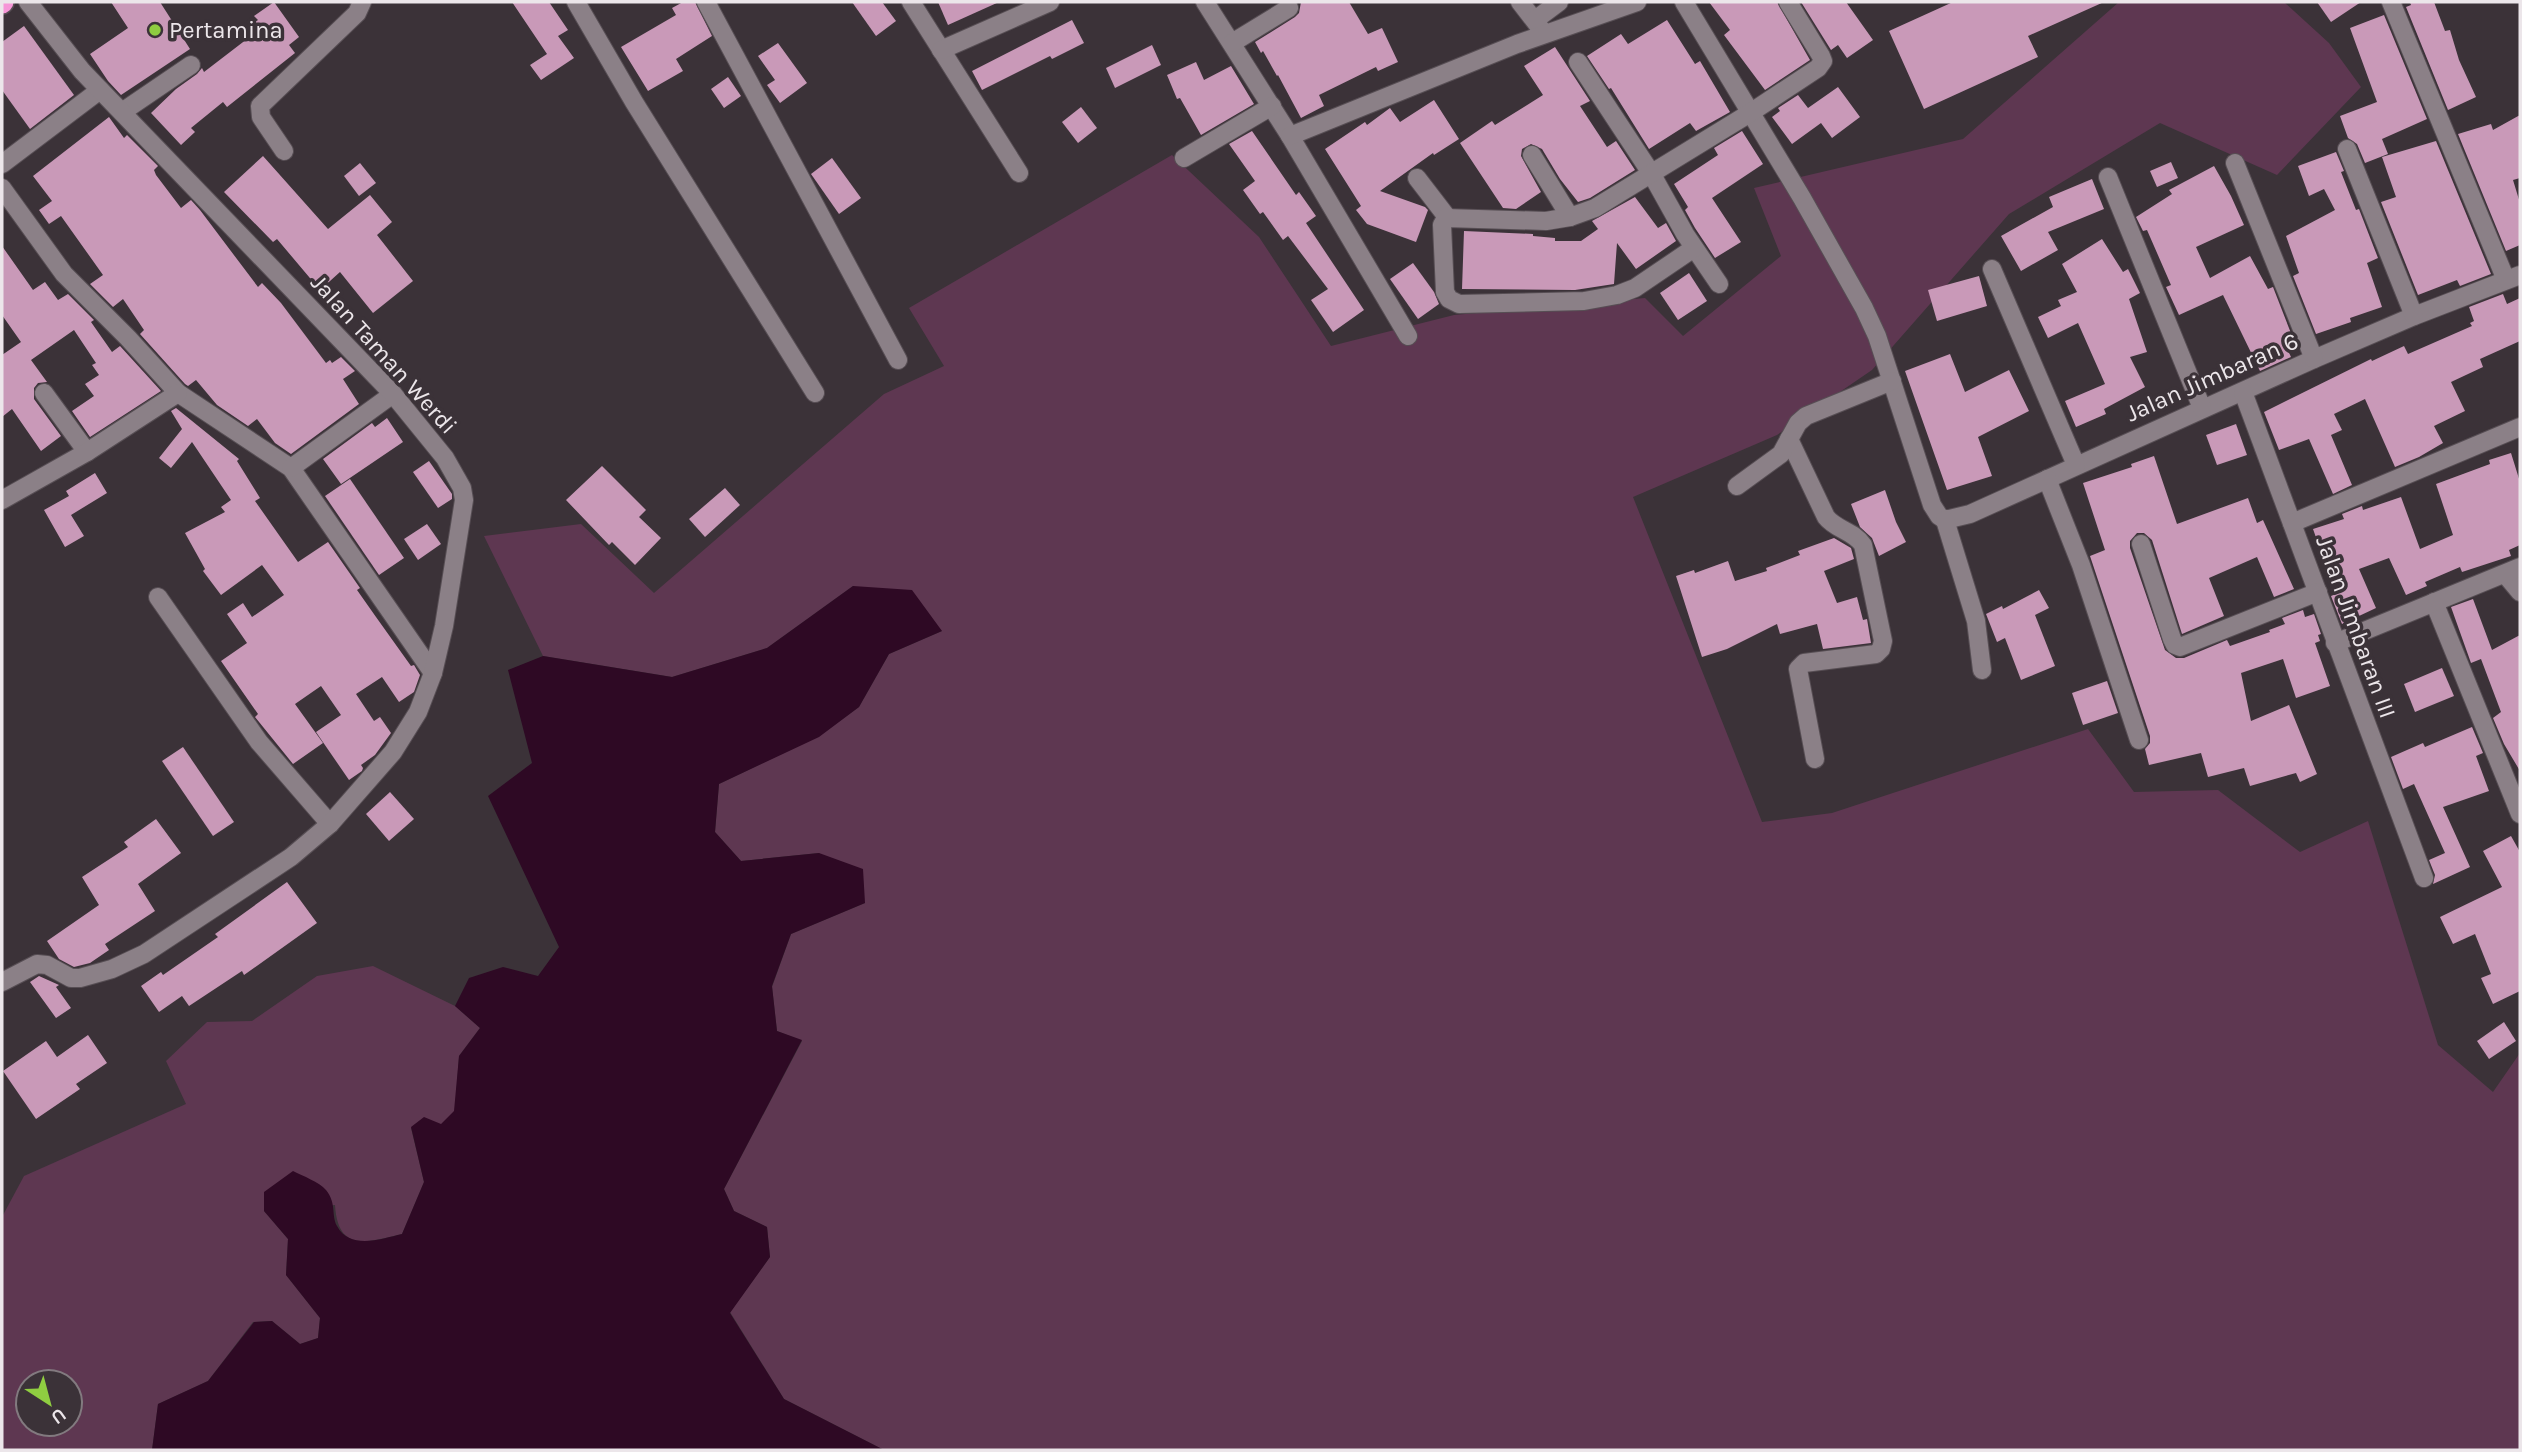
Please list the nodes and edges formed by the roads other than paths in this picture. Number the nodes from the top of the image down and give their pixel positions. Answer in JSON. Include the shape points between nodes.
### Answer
{"nodes":[{"id":1,"x":28,"y":2,"type":"edge"},
{"id":2,"x":362,"y":2,"type":"edge"},
{"id":3,"x":576,"y":2,"type":"edge"},
{"id":4,"x":706,"y":2,"type":"edge"},
{"id":5,"x":911,"y":2,"type":"edge"},
{"id":6,"x":1050,"y":2,"type":"edge"},
{"id":7,"x":1205,"y":2,"type":"edge"},
{"id":8,"x":1520,"y":2,"type":"edge"},
{"id":9,"x":1559,"y":2,"type":"edge"},
{"id":10,"x":1637,"y":2,"type":"edge"},
{"id":11,"x":1684,"y":2,"type":"edge"},
{"id":12,"x":1788,"y":2,"type":"edge"},
{"id":13,"x":2391,"y":2,"type":"edge"},
{"id":14,"x":1289,"y":8,"type":"dead end"},
{"id":15,"x":1539,"y":27,"type":"junction"},
{"id":16,"x":1232,"y":43,"type":"junction"},
{"id":17,"x":941,"y":50,"type":"junction"},
{"id":18,"x":1578,"y":62,"type":"dead end"},
{"id":19,"x":191,"y":65,"type":"dead end"},
{"id":20,"x":100,"y":90,"type":"junction"},
{"id":21,"x":1272,"y":106,"type":"junction"},
{"id":22,"x":122,"y":112,"type":"junction"},
{"id":23,"x":1750,"y":113,"type":"junction"},
{"id":24,"x":1290,"y":136,"type":"junction"},
{"id":25,"x":2347,"y":149,"type":"dead end"},
{"id":26,"x":285,"y":151,"type":"dead end"},
{"id":27,"x":1532,"y":155,"type":"dead end"},
{"id":28,"x":1184,"y":158,"type":"dead end"},
{"id":29,"x":2235,"y":163,"type":"dead end"},
{"id":30,"x":2,"y":164,"type":"edge"},
{"id":31,"x":1020,"y":173,"type":"dead end"},
{"id":32,"x":1651,"y":173,"type":"junction"},
{"id":33,"x":2108,"y":177,"type":"dead end"},
{"id":34,"x":1417,"y":178,"type":"dead end"},
{"id":35,"x":2,"y":188,"type":"edge"},
{"id":36,"x":1447,"y":217,"type":"junction"},
{"id":37,"x":1570,"y":217,"type":"junction"},
{"id":38,"x":1694,"y":248,"type":"junction"},
{"id":39,"x":1992,"y":269,"type":"dead end"},
{"id":40,"x":2513,"y":277,"type":"edge"},
{"id":41,"x":1719,"y":284,"type":"dead end"},
{"id":42,"x":2414,"y":316,"type":"junction"},
{"id":43,"x":1408,"y":336,"type":"dead end"},
{"id":44,"x":2314,"y":359,"type":"junction"},
{"id":45,"x":898,"y":360,"type":"dead end"},
{"id":46,"x":1892,"y":382,"type":"junction"},
{"id":47,"x":2242,"y":392,"type":"junction"},
{"id":48,"x":44,"y":393,"type":"dead end"},
{"id":49,"x":178,"y":393,"type":"junction"},
{"id":50,"x":815,"y":393,"type":"dead end"},
{"id":51,"x":393,"y":394,"type":"junction"},
{"id":52,"x":2202,"y":408,"type":"junction"},
{"id":53,"x":2520,"y":427,"type":"edge"},
{"id":54,"x":1789,"y":439,"type":"junction"},
{"id":55,"x":87,"y":452,"type":"junction"},
{"id":56,"x":2076,"y":465,"type":"junction"},
{"id":57,"x":292,"y":468,"type":"junction"},
{"id":58,"x":2047,"y":479,"type":"junction"},
{"id":59,"x":1737,"y":486,"type":"dead end"},
{"id":60,"x":2,"y":500,"type":"edge"},
{"id":61,"x":1945,"y":520,"type":"junction"},
{"id":62,"x":2292,"y":523,"type":"junction"},
{"id":63,"x":2141,"y":544,"type":"dead end"},
{"id":64,"x":2513,"y":570,"type":"edge"},
{"id":65,"x":2318,"y":592,"type":"junction"},
{"id":66,"x":2520,"y":592,"type":"edge"},
{"id":67,"x":158,"y":597,"type":"dead end"},
{"id":68,"x":2434,"y":602,"type":"junction"},
{"id":69,"x":2335,"y":643,"type":"junction"},
{"id":70,"x":1982,"y":670,"type":"dead end"},
{"id":71,"x":433,"y":673,"type":"junction"},
{"id":72,"x":2139,"y":740,"type":"dead end"},
{"id":73,"x":1815,"y":759,"type":"dead end"},
{"id":74,"x":2520,"y":814,"type":"edge"},
{"id":75,"x":330,"y":824,"type":"junction"},
{"id":76,"x":2424,"y":878,"type":"dead end"},
{"id":77,"x":2,"y":982,"type":"edge"}],
"edges":[{"from":1,"to":20,"type":"street","name":"Jalan Taman Werdi"},
{"from":2,"to":26,"type":"street","via":[[357,13],[261,106],[261,117]]},
{"from":3,"to":50,"type":"street"},
{"from":4,"to":45,"type":"street"},
{"from":5,"to":17,"type":"street"},
{"from":6,"to":17,"type":"street"},
{"from":7,"to":16,"type":"street"},
{"from":8,"to":15,"type":"street"},
{"from":9,"to":15,"type":"street"},
{"from":10,"to":15,"type":"street"},
{"from":11,"to":23,"type":"street"},
{"from":12,"to":23,"type":"street","via":[[1822,63]]},
{"from":13,"to":40,"type":"street"},
{"from":14,"to":16,"type":"street"},
{"from":15,"to":24,"type":"street"},
{"from":16,"to":21,"type":"street"},
{"from":17,"to":31,"type":"street"},
{"from":18,"to":32,"type":"street"},
{"from":19,"to":22,"type":"street"},
{"from":20,"to":22,"type":"street","name":"Jalan Taman Werdi"},
{"from":20,"to":30,"type":"street"},
{"from":21,"to":24,"type":"street"},
{"from":21,"to":28,"type":"street"},
{"from":22,"to":51,"type":"street","name":"Jalan Taman Werdi"},
{"from":23,"to":32,"type":"street"},
{"from":23,"to":46,"type":"street","via":[[1859,298]]},
{"from":24,"to":43,"type":"street"},
{"from":25,"to":42,"type":"street"},
{"from":27,"to":37,"type":"street"},
{"from":29,"to":44,"type":"street"},
{"from":32,"to":37,"type":"street","via":[[1616,196]]},
{"from":32,"to":38,"type":"street"},
{"from":33,"to":52,"type":"street"},
{"from":34,"to":36,"type":"street"},
{"from":35,"to":49,"type":"street","via":[[64,274]]},
{"from":36,"to":37,"type":"street","via":[[1546,221]]},
{"from":36,"to":38,"type":"street","via":[[1442,225],[1445,292],[1459,304],[1584,301],[1617,295]]},
{"from":38,"to":41,"type":"street"},
{"from":39,"to":56,"type":"street"},
{"from":40,"to":42,"type":"street","name":"Jalan Jimbaran 6"},
{"from":42,"to":44,"type":"street","name":"Jalan Jimbaran 6"},
{"from":44,"to":47,"type":"street","name":"Jalan Jimbaran 6"},
{"from":46,"to":54,"type":"street","via":[[1814,411],[1798,423]]},
{"from":46,"to":61,"type":"street","via":[[1932,505]]},
{"from":47,"to":52,"type":"street","name":"Jalan Jimbaran 6"},
{"from":47,"to":62,"type":"street","name":"Jalan Jimbaran III"},
{"from":48,"to":55,"type":"street"},
{"from":49,"to":55,"type":"street"},
{"from":49,"to":57,"type":"street"},
{"from":51,"to":57,"type":"street"},
{"from":51,"to":71,"type":"street","name":"Jalan Taman Werdi","via":[[445,458],[464,492]]},
{"from":52,"to":56,"type":"street","name":"Jalan Jimbaran 6"},
{"from":53,"to":62,"type":"street"},
{"from":54,"to":59,"type":"street","via":[[1778,458]]},
{"from":54,"to":73,"type":"street","via":[[1829,521],[1862,543],[1882,641],[1876,654],[1804,663],[1798,669]]},
{"from":55,"to":60,"type":"street"},
{"from":56,"to":58,"type":"street","name":"Jalan Jimbaran 6"},
{"from":57,"to":71,"type":"street"},
{"from":58,"to":61,"type":"street","name":"Jalan Jimbaran 6","via":[[1970,514]]},
{"from":58,"to":72,"type":"street"},
{"from":61,"to":70,"type":"street","via":[[1976,621]]},
{"from":62,"to":65,"type":"street","name":"Jalan Jimbaran III"},
{"from":63,"to":65,"type":"street","via":[[2172,639],[2180,647]]},
{"from":64,"to":66,"type":"street"},
{"from":64,"to":68,"type":"street"},
{"from":65,"to":69,"type":"street","name":"Jalan Jimbaran III"},
{"from":67,"to":75,"type":"street","via":[[259,742]]},
{"from":68,"to":69,"type":"street"},
{"from":68,"to":74,"type":"street"},
{"from":69,"to":76,"type":"street","name":"Jalan Jimbaran III"},
{"from":71,"to":75,"type":"street","name":"Jalan Taman Werdi","via":[[418,712],[393,752]]},
{"from":75,"to":77,"type":"street","name":"Jalan Taman Werdi","via":[[291,857],[144,954],[80,978],[37,964]]}]}
